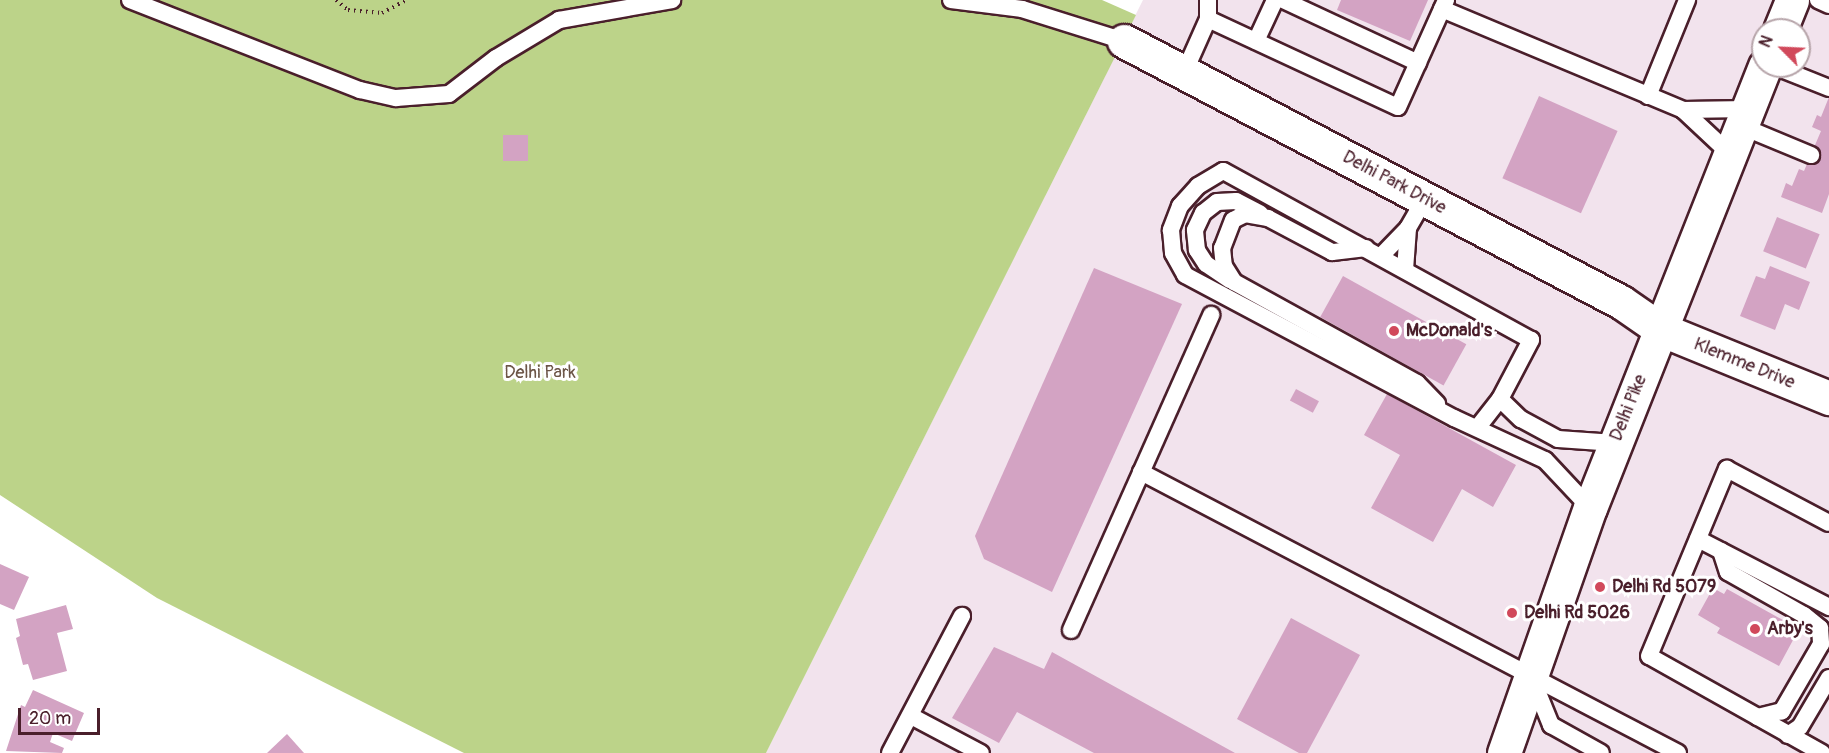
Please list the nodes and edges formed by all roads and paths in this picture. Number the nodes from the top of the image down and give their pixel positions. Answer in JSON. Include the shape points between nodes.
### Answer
{"nodes":[{"id":1,"x":130,"y":0,"type":"edge"},
{"id":2,"x":336,"y":0,"type":"edge"},
{"id":3,"x":406,"y":0,"type":"edge"},
{"id":4,"x":672,"y":0,"type":"edge"},
{"id":5,"x":951,"y":0,"type":"edge"},
{"id":6,"x":1208,"y":0,"type":"edge"},
{"id":7,"x":1275,"y":0,"type":"edge"},
{"id":8,"x":1283,"y":0,"type":"edge"},
{"id":9,"x":1687,"y":0,"type":"edge"},
{"id":10,"x":1792,"y":0,"type":"edge"},
{"id":11,"x":1818,"y":0,"type":"edge"},
{"id":12,"x":1444,"y":4,"type":"edge"},
{"id":13,"x":1829,"y":5,"type":"edge"},
{"id":14,"x":1785,"y":18,"type":"edge"},
{"id":15,"x":1208,"y":19,"type":"junction"},
{"id":16,"x":1124,"y":41,"type":"joint"},
{"id":17,"x":1256,"y":41,"type":"junction"},
{"id":18,"x":1418,"y":63,"type":"junction"},
{"id":19,"x":1184,"y":72,"type":"junction"},
{"id":20,"x":1760,"y":78,"type":"edge"},
{"id":21,"x":1804,"y":78,"type":"edge"},
{"id":22,"x":1829,"y":88,"type":"edge"},
{"id":23,"x":1648,"y":96,"type":"junction"},
{"id":24,"x":1683,"y":110,"type":"junction"},
{"id":25,"x":1740,"y":129,"type":"junction"},
{"id":26,"x":1811,"y":155,"type":"dead end"},
{"id":27,"x":1425,"y":199,"type":"junction"},
{"id":28,"x":1268,"y":218,"type":"junction"},
{"id":29,"x":1408,"y":228,"type":"junction"},
{"id":30,"x":1366,"y":248,"type":"junction"},
{"id":31,"x":1382,"y":256,"type":"junction"},
{"id":32,"x":1405,"y":270,"type":"junction"},
{"id":33,"x":1234,"y":282,"type":"junction"},
{"id":34,"x":1211,"y":315,"type":"dead end"},
{"id":35,"x":1660,"y":329,"type":"junction"},
{"id":36,"x":1829,"y":398,"type":"edge"},
{"id":37,"x":1500,"y":399,"type":"junction"},
{"id":38,"x":1445,"y":413,"type":"junction"},
{"id":39,"x":1478,"y":427,"type":"junction"},
{"id":40,"x":1615,"y":443,"type":"junction"},
{"id":41,"x":1141,"y":472,"type":"junction"},
{"id":42,"x":1590,"y":507,"type":"junction"},
{"id":43,"x":1829,"y":523,"type":"edge"},
{"id":44,"x":1698,"y":539,"type":"junction"},
{"id":45,"x":1721,"y":551,"type":"junction"},
{"id":46,"x":1829,"y":607,"type":"edge"},
{"id":47,"x":962,"y":616,"type":"dead end"},
{"id":48,"x":1071,"y":630,"type":"dead end"},
{"id":49,"x":1531,"y":674,"type":"junction"},
{"id":50,"x":1829,"y":678,"type":"edge"},
{"id":51,"x":911,"y":716,"type":"junction"},
{"id":52,"x":1758,"y":717,"type":"junction"},
{"id":53,"x":1788,"y":735,"type":"junction"},
{"id":54,"x":1829,"y":749,"type":"edge"},
{"id":55,"x":890,"y":753,"type":"edge"},
{"id":56,"x":981,"y":753,"type":"edge"},
{"id":57,"x":1504,"y":753,"type":"edge"},
{"id":58,"x":1601,"y":753,"type":"edge"},
{"id":59,"x":1678,"y":753,"type":"edge"},
{"id":60,"x":1824,"y":753,"type":"edge"}],
"edges":[{"from":1,"to":4,"type":"lane","via":[[360,90],[396,98],[449,94],[496,58],[559,20]]},
{"from":2,"to":3,"type":"path","via":[[348,10],[382,13]]},
{"from":5,"to":16,"type":"lane","via":[[1022,9]]},
{"from":6,"to":15,"type":"lane"},
{"from":7,"to":17,"type":"lane"},
{"from":8,"to":18,"type":"lane"},
{"from":9,"to":23,"type":"lane"},
{"from":10,"to":14,"type":"street"},
{"from":11,"to":13,"type":"lane"},
{"from":12,"to":18,"type":"lane"},
{"from":12,"to":23,"type":"lane"},
{"from":15,"to":17,"type":"lane"},
{"from":15,"to":19,"type":"lane"},
{"from":16,"to":19,"type":"street","name":"Delhi Park Drive"},
{"from":17,"to":18,"type":"lane","via":[[1398,107]]},
{"from":19,"to":27,"type":"street","name":"Delhi Park Drive"},
{"from":20,"to":25,"type":"street","name":"Delhi Pike"},
{"from":21,"to":22,"type":"lane"},
{"from":23,"to":24,"type":"lane"},
{"from":24,"to":25,"type":"lane"},
{"from":24,"to":25,"type":"lane"},
{"from":25,"to":26,"type":"lane"},
{"from":25,"to":35,"type":"street","name":"Delhi Pike"},
{"from":27,"to":29,"type":"lane"},
{"from":27,"to":35,"type":"street","name":"Delhi Park Drive","via":[[1621,302]]},
{"from":28,"to":30,"type":"lane","via":[[1332,252]]},
{"from":28,"to":33,"type":"lane","via":[[1245,213],[1233,220],[1225,234],[1224,266]]},
{"from":28,"to":33,"type":"lane","via":[[1236,201],[1217,202],[1203,213],[1195,230],[1197,250],[1206,264]]},
{"from":29,"to":31,"type":"lane"},
{"from":29,"to":32,"type":"lane"},
{"from":30,"to":31,"type":"lane"},
{"from":30,"to":38,"type":"lane","via":[[1223,171],[1198,186],[1180,206],[1171,230],[1173,253],[1185,275]]},
{"from":31,"to":32,"type":"lane"},
{"from":32,"to":37,"type":"lane","via":[[1531,339]]},
{"from":33,"to":38,"type":"lane","via":[[1417,383]]},
{"from":34,"to":41,"type":"lane"},
{"from":35,"to":36,"type":"street","name":"Klemme Drive"},
{"from":35,"to":40,"type":"street","name":"Delhi Pike"},
{"from":37,"to":39,"type":"lane"},
{"from":37,"to":40,"type":"lane","via":[[1521,419],[1558,439]]},
{"from":38,"to":39,"type":"lane"},
{"from":39,"to":42,"type":"lane","via":[[1545,460]]},
{"from":40,"to":42,"type":"street","name":"Delhi Pike"},
{"from":41,"to":48,"type":"lane"},
{"from":41,"to":49,"type":"lane"},
{"from":42,"to":49,"type":"street","name":"Delhi Pike"},
{"from":43,"to":44,"type":"lane","via":[[1726,469]]},
{"from":44,"to":45,"type":"lane"},
{"from":44,"to":52,"type":"lane","via":[[1649,656]]},
{"from":45,"to":46,"type":"lane"},
{"from":45,"to":52,"type":"lane","via":[[1728,572],[1820,628],[1821,644],[1782,711]]},
{"from":47,"to":51,"type":"lane"},
{"from":49,"to":57,"type":"street","name":"Delhi Pike"},
{"from":49,"to":58,"type":"lane","via":[[1551,725]]},
{"from":49,"to":59,"type":"lane"},
{"from":50,"to":53,"type":"lane","via":[[1800,727]]},
{"from":51,"to":55,"type":"lane"},
{"from":51,"to":56,"type":"lane"},
{"from":52,"to":53,"type":"lane"},
{"from":53,"to":60,"type":"lane"},
{"from":54,"to":60,"type":"lane"}]}
